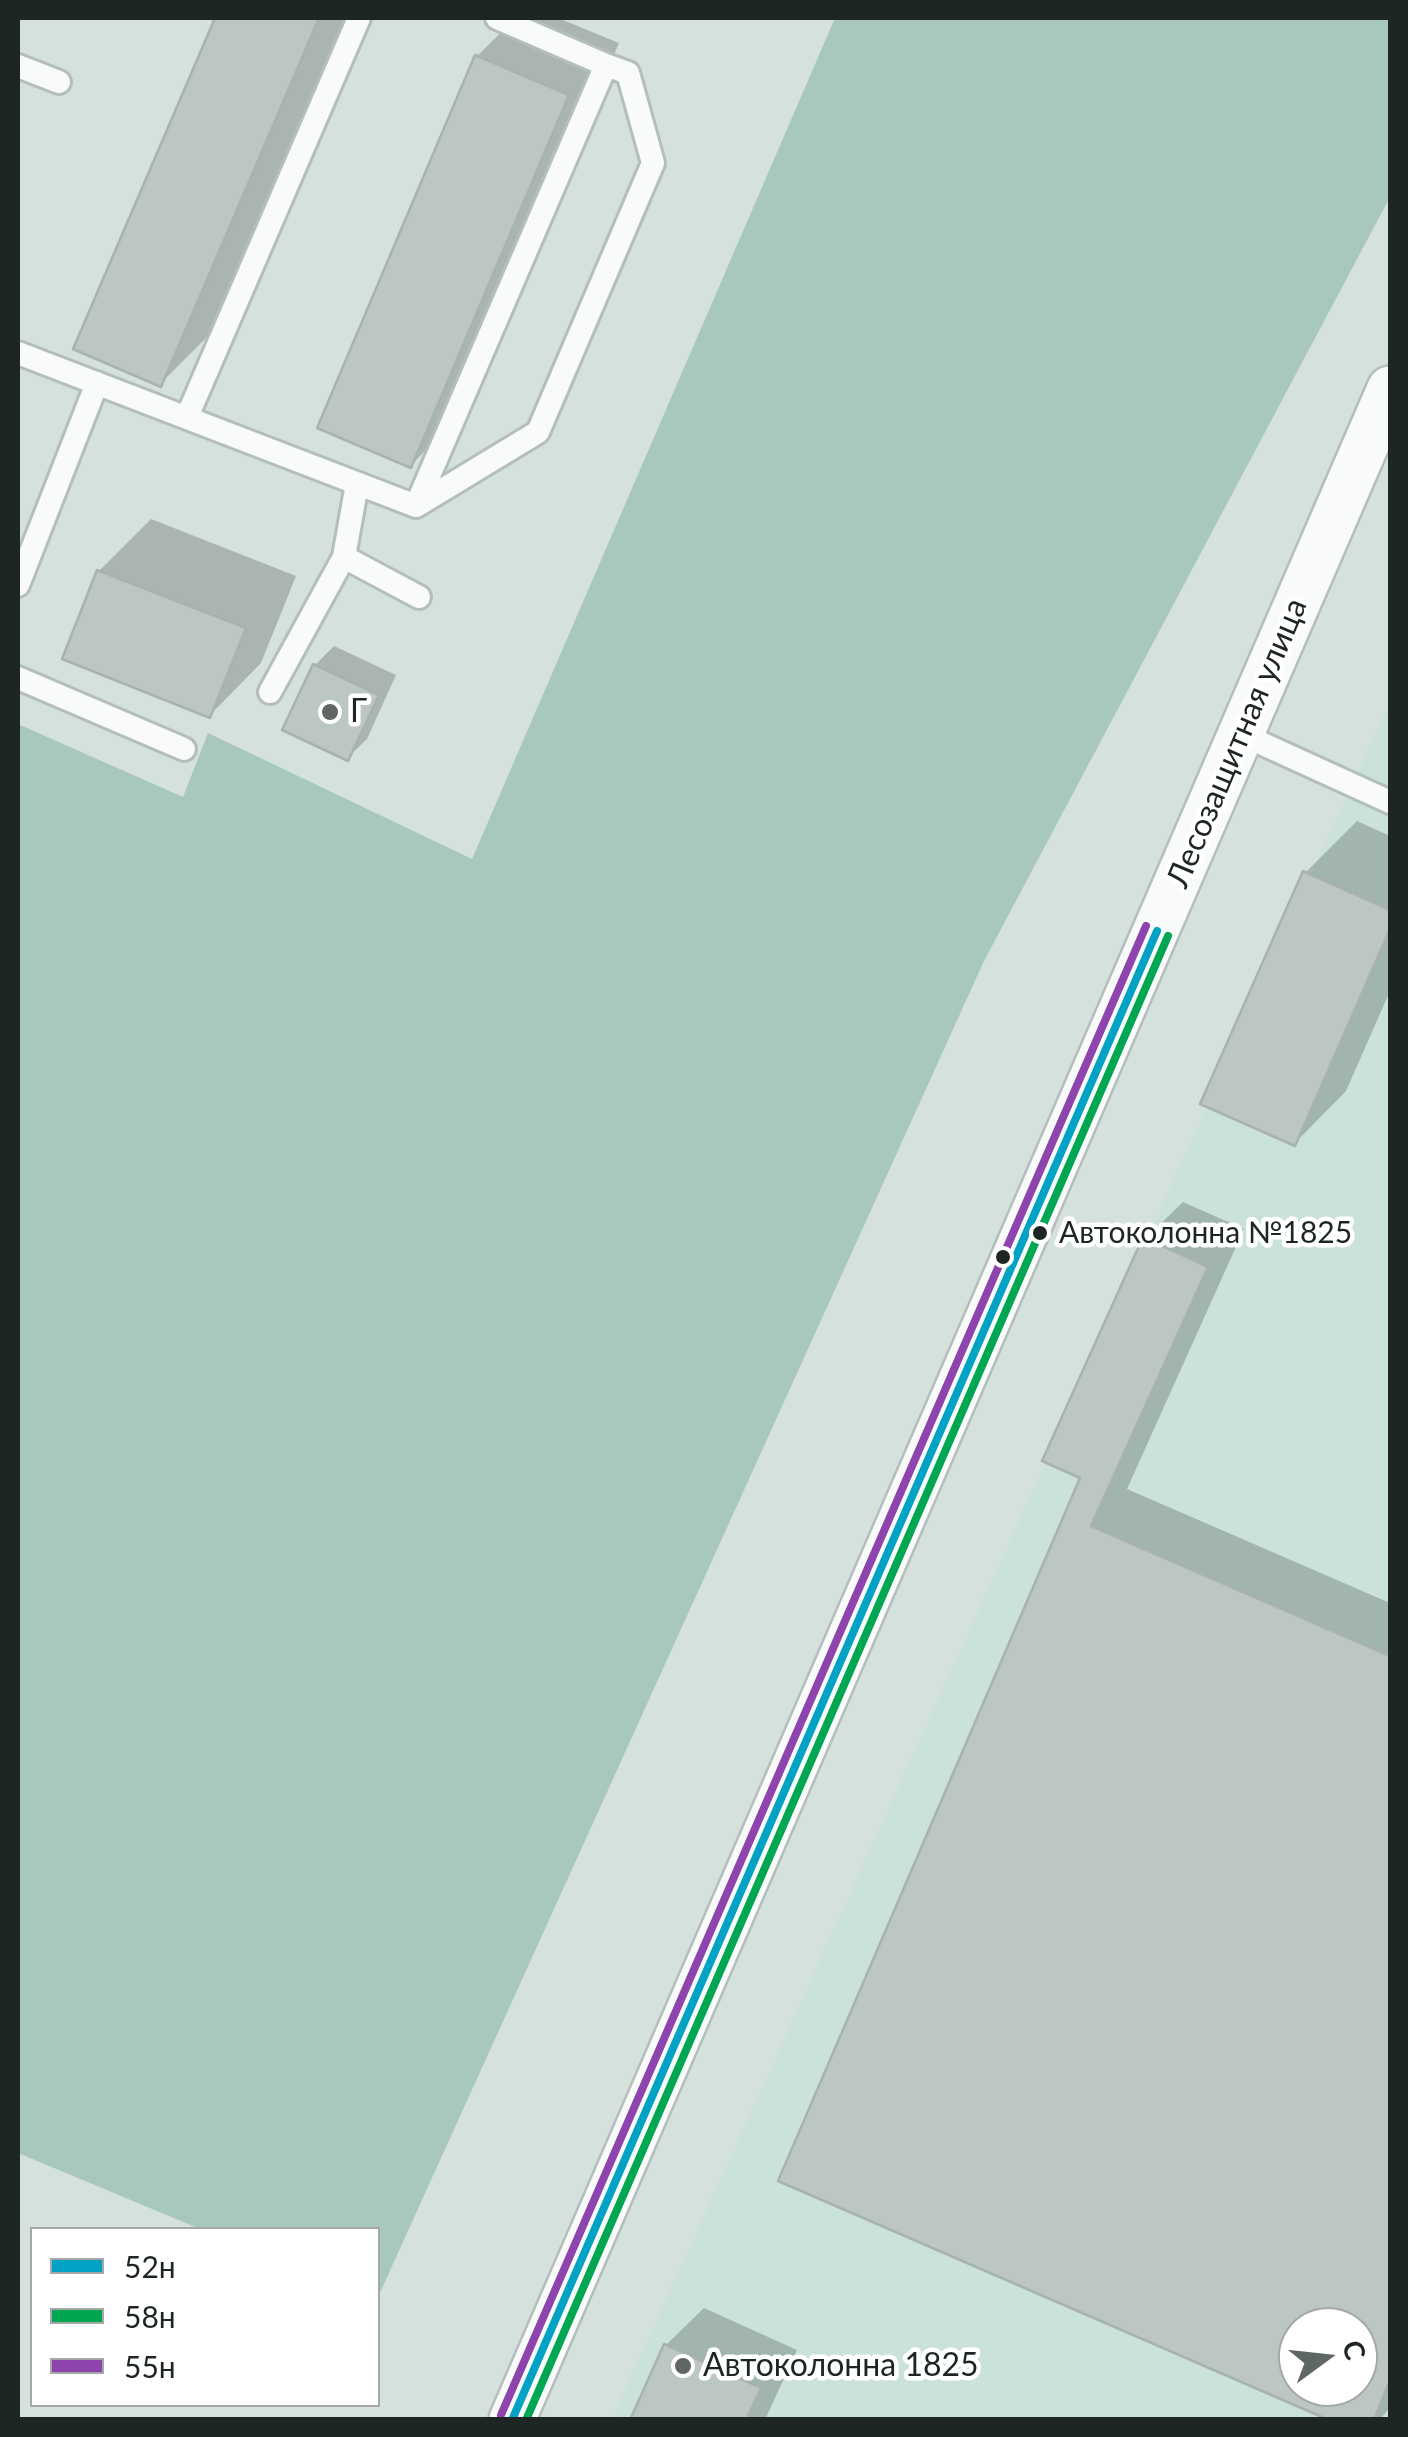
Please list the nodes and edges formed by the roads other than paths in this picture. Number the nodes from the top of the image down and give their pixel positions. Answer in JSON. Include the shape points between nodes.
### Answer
{"nodes":[{"id":1,"x":359,"y":18,"type":"edge"},
{"id":2,"x":496,"y":18,"type":"edge"},
{"id":3,"x":606,"y":65,"type":"junction"},
{"id":4,"x":18,"y":66,"type":"edge"},
{"id":5,"x":59,"y":82,"type":"dead end"},
{"id":6,"x":18,"y":352,"type":"edge"},
{"id":7,"x":96,"y":384,"type":"junction"},
{"id":8,"x":1390,"y":389,"type":"edge"},
{"id":9,"x":187,"y":417,"type":"junction"},
{"id":10,"x":357,"y":484,"type":"junction"},
{"id":11,"x":416,"y":506,"type":"junction"},
{"id":12,"x":344,"y":557,"type":"junction"},
{"id":13,"x":18,"y":585,"type":"edge"},
{"id":14,"x":419,"y":597,"type":"dead end"},
{"id":15,"x":18,"y":678,"type":"edge"},
{"id":16,"x":270,"y":692,"type":"dead end"},
{"id":17,"x":1241,"y":734,"type":"junction"},
{"id":18,"x":184,"y":749,"type":"dead end"},
{"id":19,"x":1390,"y":802,"type":"edge"},
{"id":20,"x":512,"y":2420,"type":"edge"}],
"edges":[{"from":1,"to":9,"type":"lane"},
{"from":2,"to":3,"type":"lane"},
{"from":3,"to":11,"type":"lane"},
{"from":3,"to":11,"type":"lane","via":[[628,72],[653,163],[538,432]]},
{"from":4,"to":5,"type":"lane"},
{"from":6,"to":7,"type":"lane"},
{"from":7,"to":9,"type":"lane"},
{"from":7,"to":13,"type":"lane"},
{"from":8,"to":17,"type":"street","name":"Лесозащитная улица"},
{"from":9,"to":10,"type":"lane"},
{"from":10,"to":11,"type":"lane"},
{"from":10,"to":12,"type":"lane"},
{"from":12,"to":14,"type":"lane"},
{"from":12,"to":16,"type":"lane"},
{"from":15,"to":18,"type":"lane"},
{"from":17,"to":19,"type":"lane"},
{"from":17,"to":20,"type":"street","name":"Лесозащитная улица"}]}
